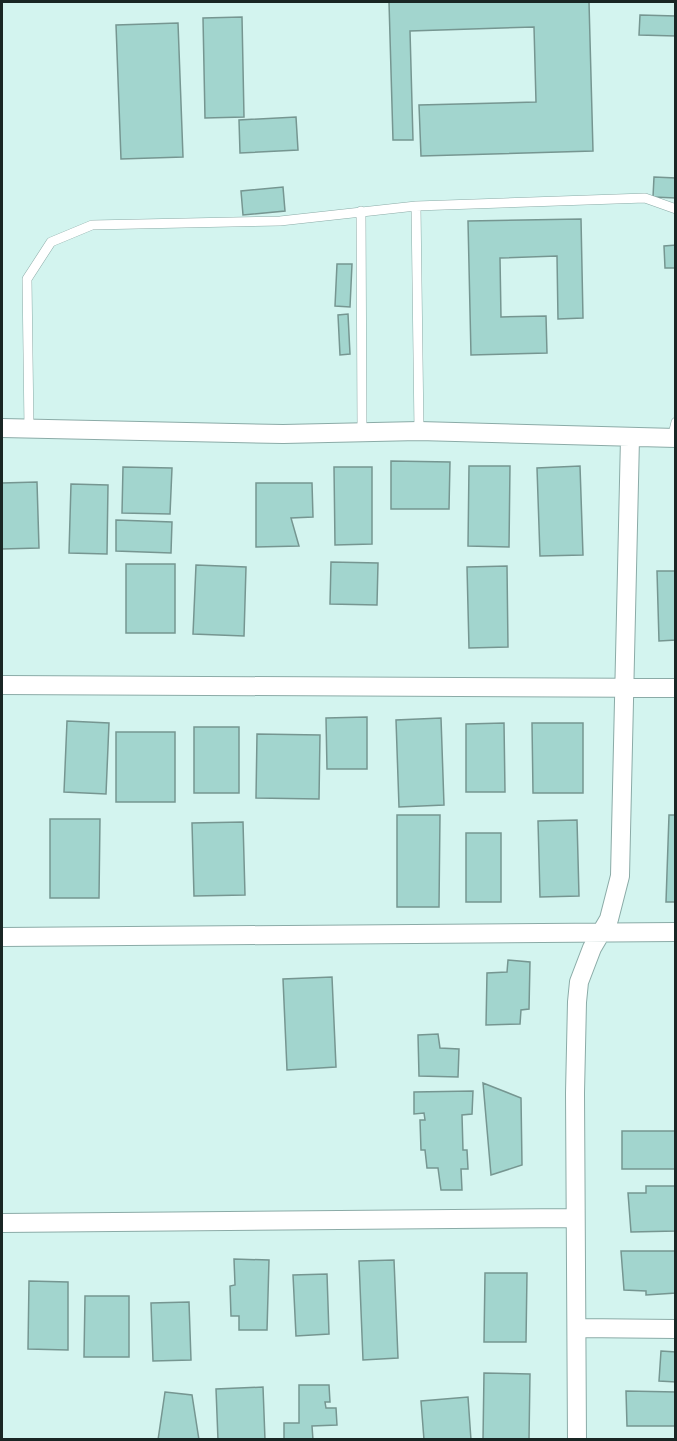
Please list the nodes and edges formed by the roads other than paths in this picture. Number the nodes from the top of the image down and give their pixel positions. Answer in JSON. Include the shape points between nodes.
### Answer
{"nodes":[{"id":1,"x":416,"y":206,"type":"junction"},
{"id":2,"x":675,"y":209,"type":"edge"},
{"id":3,"x":360,"y":211,"type":"junction"},
{"id":4,"x":2,"y":428,"type":"edge"},
{"id":5,"x":29,"y":429,"type":"junction"},
{"id":6,"x":362,"y":431,"type":"junction"},
{"id":7,"x":418,"y":431,"type":"junction"},
{"id":8,"x":674,"y":432,"type":"edge"},
{"id":9,"x":630,"y":438,"type":"junction"},
{"id":10,"x":2,"y":685,"type":"edge"},
{"id":11,"x":624,"y":688,"type":"junction"},
{"id":12,"x":675,"y":688,"type":"edge"},
{"id":13,"x":603,"y":931,"type":"junction"},
{"id":14,"x":675,"y":932,"type":"edge"},
{"id":15,"x":2,"y":937,"type":"edge"},
{"id":16,"x":575,"y":1218,"type":"junction"},
{"id":17,"x":2,"y":1223,"type":"edge"},
{"id":18,"x":578,"y":1328,"type":"junction"},
{"id":19,"x":675,"y":1329,"type":"edge"},
{"id":20,"x":577,"y":1440,"type":"edge"}],
"edges":[{"from":1,"to":2,"type":"lane","via":[[645,198]]},
{"from":1,"to":3,"type":"lane"},
{"from":1,"to":7,"type":"lane"},
{"from":3,"to":5,"type":"lane","via":[[280,220],[92,225],[51,242],[27,279]]},
{"from":3,"to":6,"type":"lane"},
{"from":4,"to":5,"type":"street"},
{"from":5,"to":6,"type":"street","via":[[284,434]]},
{"from":6,"to":7,"type":"street"},
{"from":7,"to":9,"type":"street"},
{"from":8,"to":9,"type":"street"},
{"from":9,"to":11,"type":"street"},
{"from":10,"to":11,"type":"street"},
{"from":11,"to":12,"type":"street"},
{"from":11,"to":13,"type":"street","via":[[620,876]]},
{"from":13,"to":14,"type":"street"},
{"from":13,"to":15,"type":"street"},
{"from":13,"to":16,"type":"street","via":[[579,982]]},
{"from":16,"to":17,"type":"street"},
{"from":16,"to":18,"type":"street"},
{"from":18,"to":19,"type":"street"},
{"from":18,"to":20,"type":"street"}]}
